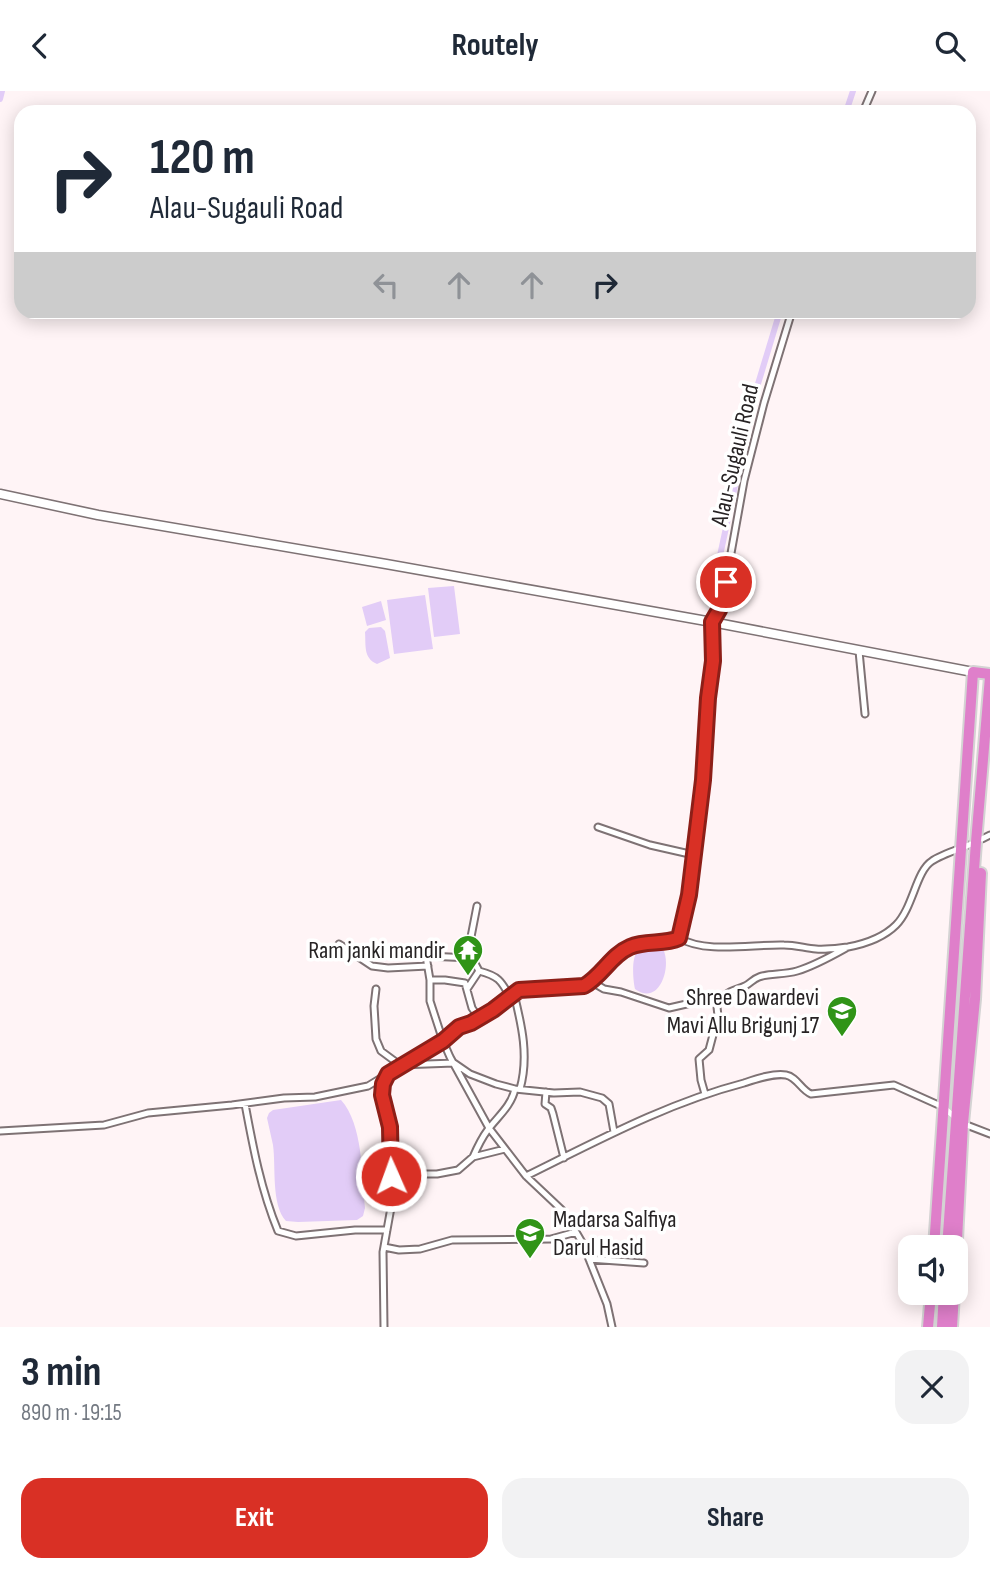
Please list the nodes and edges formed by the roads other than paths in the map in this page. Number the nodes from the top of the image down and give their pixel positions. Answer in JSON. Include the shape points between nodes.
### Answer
{"nodes":[{"id":1,"x":790,"y":319,"type":"edge"},
{"id":2,"x":0,"y":494,"type":"edge"},
{"id":3,"x":712,"y":622,"type":"junction"},
{"id":4,"x":859,"y":651,"type":"junction"},
{"id":5,"x":972,"y":672,"type":"junction"},
{"id":6,"x":990,"y":676,"type":"edge"},
{"id":7,"x":989,"y":710,"type":"edge"},
{"id":8,"x":865,"y":714,"type":"dead end"},
{"id":9,"x":990,"y":734,"type":"edge"},
{"id":10,"x":598,"y":827,"type":"dead end"},
{"id":11,"x":983,"y":839,"type":"edge"},
{"id":12,"x":961,"y":849,"type":"junction"},
{"id":13,"x":694,"y":855,"type":"junction"},
{"id":14,"x":477,"y":907,"type":"dead end"},
{"id":15,"x":679,"y":938,"type":"junction"},
{"id":16,"x":340,"y":944,"type":"dead end"},
{"id":17,"x":849,"y":947,"type":"junction"},
{"id":18,"x":472,"y":958,"type":"junction"},
{"id":19,"x":428,"y":966,"type":"junction"},
{"id":20,"x":479,"y":971,"type":"junction"},
{"id":21,"x":430,"y":980,"type":"junction"},
{"id":22,"x":592,"y":982,"type":"junction"},
{"id":23,"x":376,"y":989,"type":"dead end"},
{"id":24,"x":467,"y":989,"type":"junction"},
{"id":25,"x":512,"y":995,"type":"junction"},
{"id":26,"x":716,"y":998,"type":"junction"},
{"id":27,"x":479,"y":1018,"type":"junction"},
{"id":28,"x":443,"y":1041,"type":"junction"},
{"id":29,"x":454,"y":1063,"type":"junction"},
{"id":30,"x":400,"y":1065,"type":"junction"},
{"id":31,"x":388,"y":1074,"type":"junction"},
{"id":32,"x":517,"y":1089,"type":"junction"},
{"id":33,"x":546,"y":1092,"type":"junction"},
{"id":34,"x":705,"y":1094,"type":"junction"},
{"id":35,"x":244,"y":1104,"type":"junction"},
{"id":36,"x":943,"y":1107,"type":"junction"},
{"id":37,"x":960,"y":1121,"type":"junction"},
{"id":38,"x":489,"y":1128,"type":"junction"},
{"id":39,"x":0,"y":1131,"type":"edge"},
{"id":40,"x":614,"y":1132,"type":"junction"},
{"id":41,"x":990,"y":1134,"type":"edge"},
{"id":42,"x":505,"y":1149,"type":"junction"},
{"id":43,"x":473,"y":1157,"type":"junction"},
{"id":44,"x":564,"y":1158,"type":"junction"},
{"id":45,"x":526,"y":1175,"type":"junction"},
{"id":46,"x":391,"y":1176,"type":"junction"},
{"id":47,"x":387,"y":1230,"type":"junction"},
{"id":48,"x":576,"y":1233,"type":"junction"},
{"id":49,"x":935,"y":1235,"type":"edge"},
{"id":50,"x":948,"y":1235,"type":"edge"},
{"id":51,"x":957,"y":1235,"type":"edge"},
{"id":52,"x":384,"y":1247,"type":"junction"},
{"id":53,"x":589,"y":1259,"type":"junction"},
{"id":54,"x":644,"y":1263,"type":"dead end"},
{"id":55,"x":929,"y":1305,"type":"edge"},
{"id":56,"x":943,"y":1305,"type":"edge"},
{"id":57,"x":953,"y":1305,"type":"edge"},
{"id":58,"x":384,"y":1327,"type":"edge"},
{"id":59,"x":612,"y":1327,"type":"edge"},
{"id":60,"x":928,"y":1327,"type":"edge"},
{"id":61,"x":942,"y":1327,"type":"edge"},
{"id":62,"x":952,"y":1327,"type":"edge"}],
"edges":[{"from":1,"to":3,"type":"street","name":"Alau-Sugauli Road","via":[[744,481],[726,582]]},
{"from":2,"to":3,"type":"main road"},
{"from":3,"to":4,"type":"main road"},
{"from":3,"to":13,"type":"street","name":"Alau-Sugauli Road","via":[[713,661]]},
{"from":4,"to":5,"type":"main road"},
{"from":4,"to":8,"type":"street"},
{"from":5,"to":6,"type":"highway"},
{"from":5,"to":12,"type":"highway"},
{"from":6,"to":7,"type":"highway"},
{"from":7,"to":11,"type":"highway"},
{"from":9,"to":11,"type":"highway"},
{"from":10,"to":13,"type":"street"},
{"from":11,"to":12,"type":"street"},
{"from":11,"to":37,"type":"highway"},
{"from":12,"to":17,"type":"street","via":[[930,861],[895,926]]},
{"from":12,"to":36,"type":"highway"},
{"from":13,"to":15,"type":"street","name":"Alau-Sugauli Road"},
{"from":14,"to":18,"type":"street","via":[[470,942]]},
{"from":15,"to":17,"type":"street","via":[[707,946]]},
{"from":15,"to":22,"type":"street","via":[[623,950]]},
{"from":16,"to":19,"type":"street","via":[[372,966]]},
{"from":17,"to":26,"type":"street","via":[[796,972],[763,975]]},
{"from":18,"to":19,"type":"street","via":[[426,956]]},
{"from":18,"to":20,"type":"street"},
{"from":19,"to":21,"type":"street"},
{"from":20,"to":24,"type":"street"},
{"from":20,"to":25,"type":"street","via":[[495,975]]},
{"from":21,"to":24,"type":"street","via":[[465,983]]},
{"from":21,"to":28,"type":"street","via":[[430,1000]]},
{"from":22,"to":25,"type":"street","via":[[519,990]]},
{"from":22,"to":26,"type":"street","via":[[669,1008]]},
{"from":23,"to":30,"type":"street","via":[[376,1039],[381,1051]]},
{"from":24,"to":27,"type":"street"},
{"from":25,"to":27,"type":"street"},
{"from":25,"to":32,"type":"street","via":[[525,1047],[524,1073]]},
{"from":26,"to":34,"type":"street","via":[[718,1016],[709,1050],[699,1059]]},
{"from":27,"to":28,"type":"street"},
{"from":28,"to":29,"type":"street"},
{"from":28,"to":30,"type":"street"},
{"from":29,"to":30,"type":"street"},
{"from":29,"to":32,"type":"street","via":[[470,1074]]},
{"from":29,"to":38,"type":"street"},
{"from":30,"to":31,"type":"street"},
{"from":31,"to":35,"type":"street","via":[[368,1086]]},
{"from":31,"to":46,"type":"street","via":[[382,1095],[390,1127]]},
{"from":32,"to":33,"type":"street"},
{"from":32,"to":38,"type":"street"},
{"from":33,"to":40,"type":"street","via":[[580,1091],[602,1098],[609,1104]]},
{"from":33,"to":44,"type":"street","via":[[545,1104],[551,1108]]},
{"from":34,"to":36,"type":"street","via":[[785,1075],[811,1094],[894,1084]]},
{"from":34,"to":40,"type":"street"},
{"from":35,"to":39,"type":"street","via":[[148,1113],[104,1125]]},
{"from":35,"to":47,"type":"street","via":[[266,1202],[278,1231],[296,1236]]},
{"from":36,"to":37,"type":"street"},
{"from":36,"to":49,"type":"highway"},
{"from":37,"to":41,"type":"street"},
{"from":37,"to":50,"type":"highway"},
{"from":37,"to":51,"type":"highway"},
{"from":38,"to":42,"type":"street"},
{"from":38,"to":43,"type":"street"},
{"from":40,"to":44,"type":"street"},
{"from":42,"to":43,"type":"street"},
{"from":42,"to":45,"type":"street"},
{"from":43,"to":46,"type":"street","via":[[458,1170]]},
{"from":44,"to":45,"type":"street"},
{"from":45,"to":48,"type":"street","via":[[562,1210]]},
{"from":46,"to":47,"type":"street"},
{"from":47,"to":52,"type":"street"},
{"from":48,"to":52,"type":"street","via":[[542,1240],[452,1240],[420,1249]]},
{"from":48,"to":53,"type":"street"},
{"from":52,"to":58,"type":"street"},
{"from":53,"to":54,"type":"street"},
{"from":53,"to":59,"type":"street"},
{"from":55,"to":60,"type":"highway"},
{"from":56,"to":61,"type":"highway"},
{"from":57,"to":62,"type":"highway"}]}
